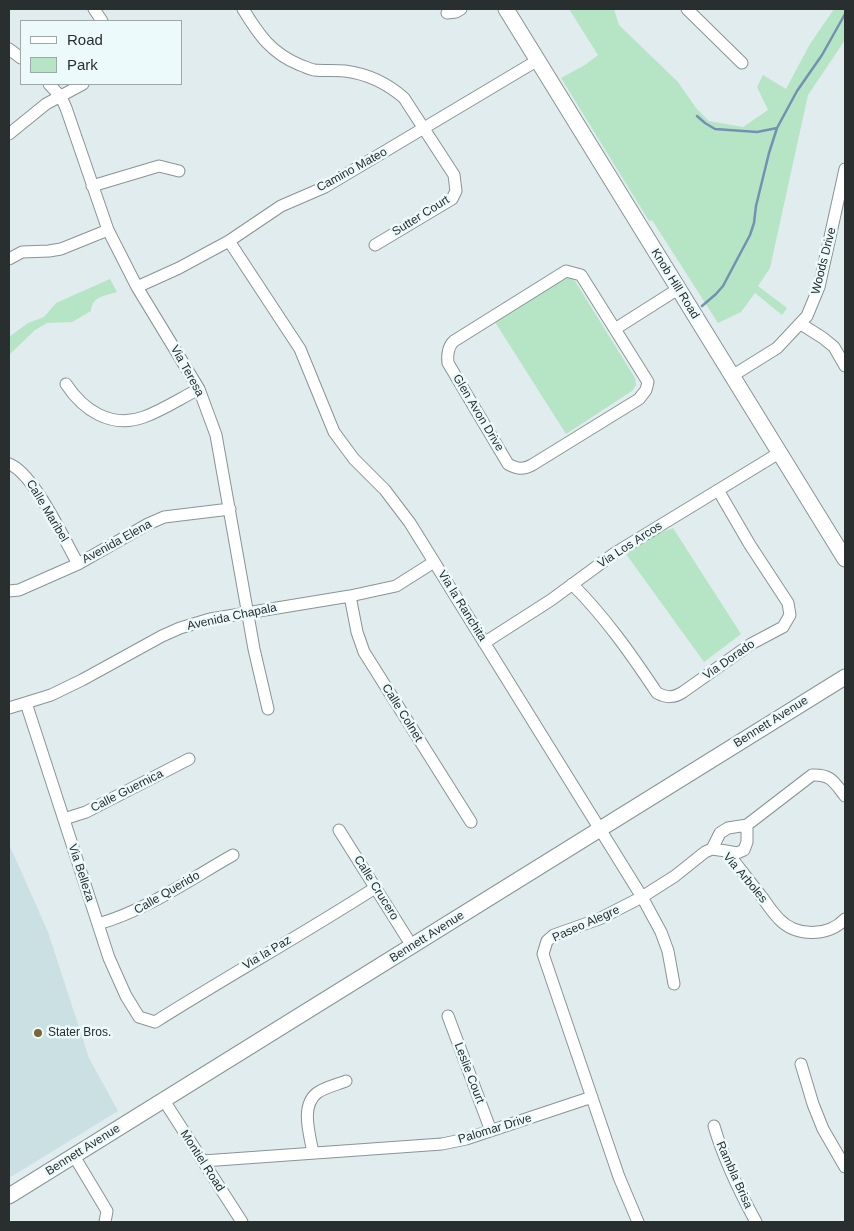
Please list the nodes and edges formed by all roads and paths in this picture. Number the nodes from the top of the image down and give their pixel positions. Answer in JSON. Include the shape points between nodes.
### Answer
{"nodes":[{"id":1,"x":94,"y":9,"type":"edge"},
{"id":2,"x":243,"y":9,"type":"edge"},
{"id":3,"x":461,"y":9,"type":"edge"},
{"id":4,"x":506,"y":9,"type":"edge"},
{"id":5,"x":687,"y":9,"type":"edge"},
{"id":6,"x":447,"y":13,"type":"dead end"},
{"id":7,"x":101,"y":20,"type":"edge"},
{"id":8,"x":9,"y":49,"type":"edge"},
{"id":9,"x":20,"y":57,"type":"edge"},
{"id":10,"x":538,"y":60,"type":"junction"},
{"id":11,"x":742,"y":63,"type":"dead end"},
{"id":12,"x":50,"y":85,"type":"edge"},
{"id":13,"x":81,"y":85,"type":"edge"},
{"id":14,"x":61,"y":97,"type":"junction"},
{"id":15,"x":425,"y":128,"type":"junction"},
{"id":16,"x":9,"y":134,"type":"edge"},
{"id":17,"x":845,"y":169,"type":"edge"},
{"id":18,"x":179,"y":171,"type":"dead end"},
{"id":19,"x":92,"y":186,"type":"junction"},
{"id":20,"x":108,"y":230,"type":"junction"},
{"id":21,"x":229,"y":241,"type":"junction"},
{"id":22,"x":375,"y":245,"type":"dead end"},
{"id":23,"x":9,"y":259,"type":"edge"},
{"id":24,"x":137,"y":287,"type":"junction"},
{"id":25,"x":678,"y":289,"type":"junction"},
{"id":26,"x":801,"y":324,"type":"junction"},
{"id":27,"x":615,"y":329,"type":"junction"},
{"id":28,"x":845,"y":366,"type":"edge"},
{"id":29,"x":732,"y":376,"type":"junction"},
{"id":30,"x":66,"y":384,"type":"dead end"},
{"id":31,"x":199,"y":389,"type":"junction"},
{"id":32,"x":779,"y":452,"type":"junction"},
{"id":33,"x":9,"y":464,"type":"edge"},
{"id":34,"x":718,"y":490,"type":"junction"},
{"id":35,"x":230,"y":509,"type":"junction"},
{"id":36,"x":845,"y":559,"type":"edge"},
{"id":37,"x":434,"y":562,"type":"junction"},
{"id":38,"x":78,"y":564,"type":"junction"},
{"id":39,"x":572,"y":584,"type":"junction"},
{"id":40,"x":9,"y":591,"type":"edge"},
{"id":41,"x":350,"y":596,"type":"junction"},
{"id":42,"x":248,"y":613,"type":"junction"},
{"id":43,"x":484,"y":643,"type":"junction"},
{"id":44,"x":845,"y":676,"type":"edge"},
{"id":45,"x":26,"y":703,"type":"junction"},
{"id":46,"x":9,"y":708,"type":"edge"},
{"id":47,"x":268,"y":710,"type":"dead end"},
{"id":48,"x":189,"y":759,"type":"dead end"},
{"id":49,"x":845,"y":796,"type":"edge"},
{"id":50,"x":64,"y":819,"type":"junction"},
{"id":51,"x":471,"y":822,"type":"dead end"},
{"id":52,"x":747,"y":825,"type":"junction"},
{"id":53,"x":599,"y":829,"type":"junction"},
{"id":54,"x":339,"y":830,"type":"dead end"},
{"id":55,"x":712,"y":849,"type":"junction"},
{"id":56,"x":726,"y":851,"type":"junction"},
{"id":57,"x":233,"y":855,"type":"dead end"},
{"id":58,"x":375,"y":888,"type":"junction"},
{"id":59,"x":642,"y":897,"type":"junction"},
{"id":60,"x":845,"y":919,"type":"edge"},
{"id":61,"x":98,"y":924,"type":"junction"},
{"id":62,"x":412,"y":946,"type":"junction"},
{"id":63,"x":674,"y":984,"type":"dead end"},
{"id":64,"x":448,"y":1016,"type":"dead end"},
{"id":65,"x":160,"y":1018,"type":"joint"},
{"id":66,"x":801,"y":1064,"type":"dead end"},
{"id":67,"x":346,"y":1081,"type":"dead end"},
{"id":68,"x":592,"y":1098,"type":"junction"},
{"id":69,"x":163,"y":1099,"type":"junction"},
{"id":70,"x":714,"y":1126,"type":"dead end"},
{"id":71,"x":491,"y":1131,"type":"junction"},
{"id":72,"x":313,"y":1153,"type":"junction"},
{"id":73,"x":74,"y":1156,"type":"junction"},
{"id":74,"x":203,"y":1161,"type":"junction"},
{"id":75,"x":845,"y":1167,"type":"edge"},
{"id":76,"x":9,"y":1196,"type":"edge"},
{"id":77,"x":105,"y":1222,"type":"edge"},
{"id":78,"x":242,"y":1222,"type":"edge"},
{"id":79,"x":638,"y":1222,"type":"edge"},
{"id":80,"x":756,"y":1222,"type":"edge"}],
"edges":[{"from":1,"to":7,"type":"street"},
{"from":2,"to":15,"type":"street","via":[[269,46],[285,58],[312,70],[371,76],[404,98]]},
{"from":3,"to":6,"type":"street"},
{"from":4,"to":10,"type":"street","name":"Knob Hill Road"},
{"from":5,"to":11,"type":"street"},
{"from":8,"to":9,"type":"street"},
{"from":10,"to":15,"type":"street","name":"Camino Mateo"},
{"from":10,"to":25,"type":"street","name":"Knob Hill Road"},
{"from":12,"to":14,"type":"street","name":"Via Teresa"},
{"from":13,"to":14,"type":"street"},
{"from":14,"to":16,"type":"street","via":[[46,104]]},
{"from":14,"to":19,"type":"street","name":"Via Teresa"},
{"from":15,"to":21,"type":"street","name":"Camino Mateo","via":[[325,187],[281,206]]},
{"from":15,"to":22,"type":"street","name":"Sutter Court","via":[[454,175],[456,191],[452,198]]},
{"from":17,"to":26,"type":"street","name":"Woods Drive","via":[[819,287]]},
{"from":18,"to":19,"type":"street","via":[[159,166]]},
{"from":19,"to":20,"type":"street","name":"Via Teresa"},
{"from":20,"to":23,"type":"street","via":[[61,249],[22,252]]},
{"from":20,"to":24,"type":"street","name":"Via Teresa"},
{"from":21,"to":24,"type":"street","name":"Camino Mateo"},
{"from":21,"to":37,"type":"street","name":"Via la Ranchita","via":[[300,349],[334,432],[390,497]]},
{"from":24,"to":31,"type":"street","name":"Via Teresa"},
{"from":25,"to":27,"type":"street"},
{"from":25,"to":29,"type":"street","name":"Knob Hill Road"},
{"from":26,"to":28,"type":"street","via":[[834,347]]},
{"from":26,"to":29,"type":"street","name":"Woods Drive","via":[[778,348]]},
{"from":27,"to":27,"type":"street","name":"Glen Avon Drive","via":[[581,275],[566,272],[451,344],[448,363],[508,464],[525,469],[639,399],[648,382]]},
{"from":29,"to":32,"type":"street","name":"Knob Hill Road"},
{"from":30,"to":31,"type":"street","via":[[83,406],[102,416],[121,420],[143,417]]},
{"from":31,"to":35,"type":"street","name":"Via Teresa","via":[[216,435]]},
{"from":32,"to":34,"type":"street","name":"Via Los Arcos"},
{"from":32,"to":36,"type":"street","name":"Knob Hill Road"},
{"from":33,"to":38,"type":"street","name":"Calle Maribel","via":[[25,475],[52,515]]},
{"from":34,"to":39,"type":"street","name":"Via Los Arcos","via":[[615,553]]},
{"from":34,"to":39,"type":"street","name":"Via Dorado","via":[[788,603],[790,615],[783,626],[751,644],[683,692],[676,696],[657,693],[627,648]]},
{"from":35,"to":38,"type":"street","name":"Avenida Elena","via":[[164,517]]},
{"from":35,"to":42,"type":"street","name":"Via Teresa"},
{"from":37,"to":41,"type":"street","name":"Avenida Chapala","via":[[396,586]]},
{"from":37,"to":43,"type":"street","name":"Via la Ranchita"},
{"from":38,"to":40,"type":"street","name":"Avenida Elena","via":[[19,590]]},
{"from":39,"to":43,"type":"street","name":"Via Los Arcos"},
{"from":41,"to":42,"type":"street","name":"Avenida Chapala"},
{"from":41,"to":51,"type":"street","name":"Calle Colnet","via":[[364,652]]},
{"from":42,"to":45,"type":"street","name":"Avenida Chapala","via":[[180,628],[82,680]]},
{"from":42,"to":47,"type":"street","name":"Via Teresa"},
{"from":43,"to":53,"type":"street","name":"Via la Ranchita"},
{"from":44,"to":53,"type":"street","name":"Bennett Avenue"},
{"from":45,"to":46,"type":"street","name":"Avenida Chapala"},
{"from":45,"to":50,"type":"street","name":"Via Belleza"},
{"from":48,"to":50,"type":"street","name":"Calle Guernica","via":[[86,812]]},
{"from":49,"to":52,"type":"street","name":"Via Arboles","via":[[824,774],[812,775]]},
{"from":50,"to":61,"type":"street","name":"Via Belleza"},
{"from":52,"to":55,"type":"street","name":"Via Arboles","via":[[728,828],[720,833]]},
{"from":52,"to":56,"type":"street","via":[[744,850],[737,853]]},
{"from":53,"to":59,"type":"street","name":"Via la Ranchita"},
{"from":53,"to":62,"type":"street","name":"Bennett Avenue"},
{"from":54,"to":58,"type":"street","name":"Calle Crucero"},
{"from":55,"to":56,"type":"street","name":"Via Arboles"},
{"from":55,"to":59,"type":"street","name":"Paseo Alegre"},
{"from":56,"to":60,"type":"street","name":"Via Arboles","via":[[779,920],[793,929],[817,933],[829,930]]},
{"from":57,"to":61,"type":"street","name":"Calle Querido","via":[[142,908]]},
{"from":58,"to":62,"type":"street","name":"Calle Crucero"},
{"from":58,"to":65,"type":"street","name":"Via la Paz"},
{"from":59,"to":63,"type":"street","name":"Via la Ranchita","via":[[668,951]]},
{"from":59,"to":68,"type":"street","name":"Paseo Alegre","via":[[599,919],[554,935],[547,941],[543,954]]},
{"from":61,"to":65,"type":"street","name":"Via Belleza","via":[[119,981],[139,1017],[155,1022]]},
{"from":62,"to":69,"type":"street","name":"Bennett Avenue"},
{"from":64,"to":71,"type":"street","name":"Leslie Court"},
{"from":66,"to":75,"type":"street","via":[[823,1129]]},
{"from":67,"to":72,"type":"street","via":[[314,1095],[307,1111]]},
{"from":68,"to":71,"type":"street","name":"Palomar Drive"},
{"from":68,"to":79,"type":"street","via":[[618,1177]]},
{"from":69,"to":73,"type":"street","name":"Bennett Avenue"},
{"from":69,"to":74,"type":"street","name":"Montiel Road"},
{"from":70,"to":80,"type":"street","name":"Rambla Brisa","via":[[740,1194]]},
{"from":71,"to":72,"type":"street","name":"Palomar Drive","via":[[442,1144]]},
{"from":72,"to":74,"type":"street","name":"Palomar Drive"},
{"from":73,"to":76,"type":"street","name":"Bennett Avenue"},
{"from":73,"to":77,"type":"street","via":[[107,1212]]},
{"from":74,"to":78,"type":"street","name":"Montiel Road"}]}
